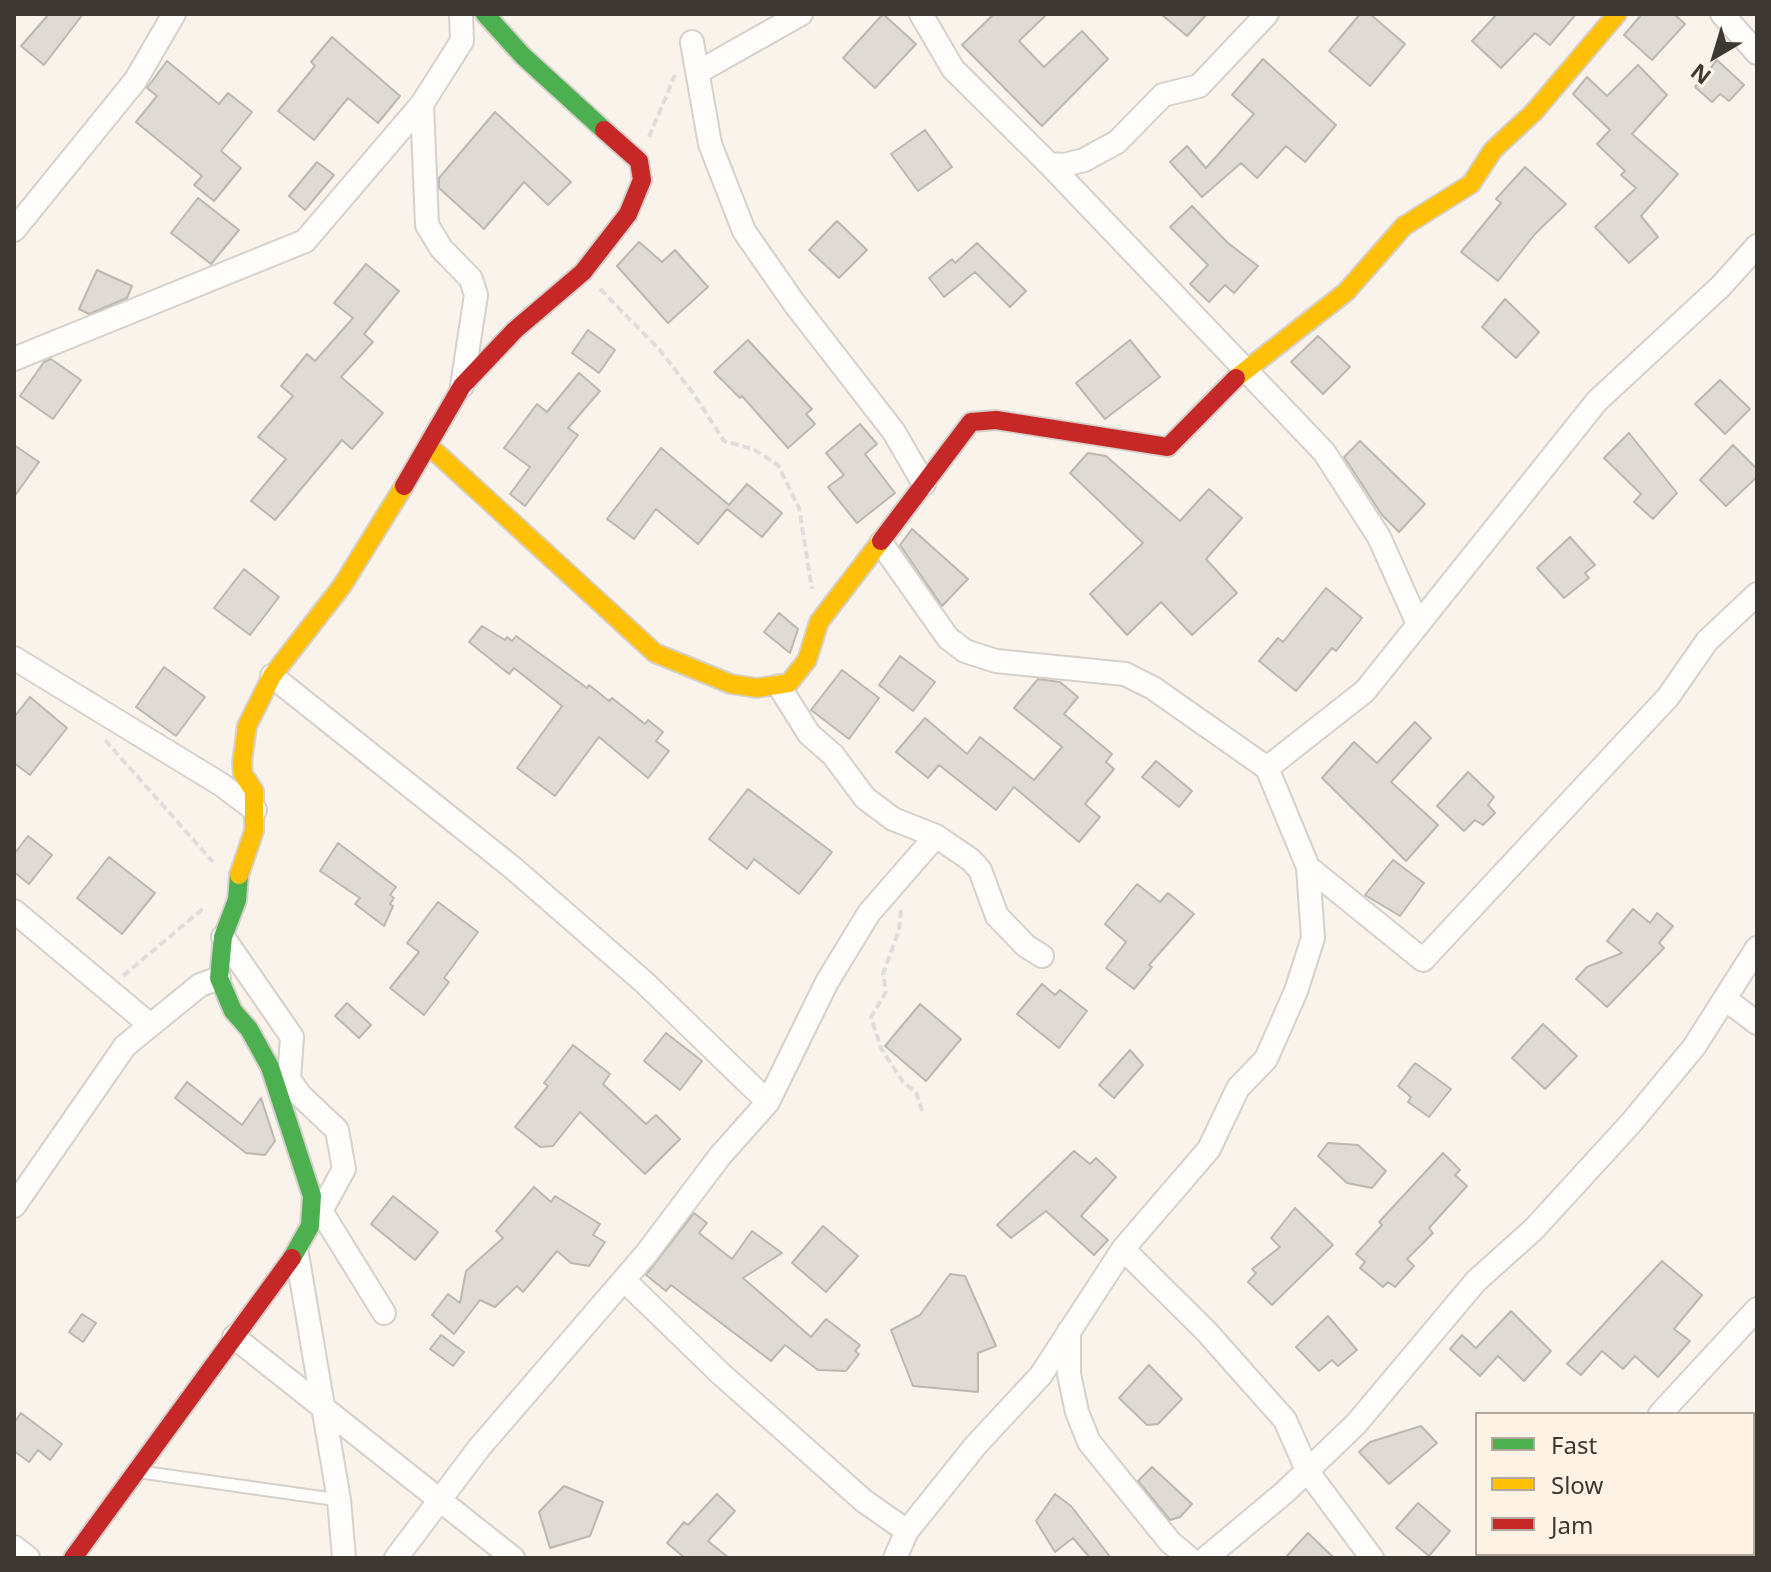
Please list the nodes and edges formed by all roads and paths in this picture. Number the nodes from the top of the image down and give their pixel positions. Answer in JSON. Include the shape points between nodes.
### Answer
{"nodes":[{"id":1,"x":174,"y":14,"type":"edge"},
{"id":2,"x":461,"y":14,"type":"edge"},
{"id":3,"x":485,"y":14,"type":"edge"},
{"id":4,"x":801,"y":14,"type":"edge"},
{"id":5,"x":921,"y":14,"type":"edge"},
{"id":6,"x":1267,"y":14,"type":"edge"},
{"id":7,"x":1617,"y":14,"type":"edge"},
{"id":8,"x":1722,"y":14,"type":"edge"},
{"id":9,"x":692,"y":42,"type":"joint"},
{"id":10,"x":1757,"y":53,"type":"edge"},
{"id":11,"x":700,"y":71,"type":"junction"},
{"id":12,"x":422,"y":104,"type":"junction"},
{"id":13,"x":639,"y":161,"type":"junction"},
{"id":14,"x":1049,"y":164,"type":"junction"},
{"id":15,"x":14,"y":230,"type":"edge"},
{"id":16,"x":1757,"y":246,"type":"edge"},
{"id":17,"x":583,"y":272,"type":"junction"},
{"id":18,"x":14,"y":359,"type":"edge"},
{"id":19,"x":1244,"y":370,"type":"junction"},
{"id":20,"x":462,"y":386,"type":"junction"},
{"id":21,"x":429,"y":446,"type":"junction"},
{"id":22,"x":924,"y":484,"type":"junction"},
{"id":23,"x":881,"y":543,"type":"junction"},
{"id":24,"x":1757,"y":594,"type":"edge"},
{"id":25,"x":819,"y":622,"type":"junction"},
{"id":26,"x":1418,"y":624,"type":"junction"},
{"id":27,"x":14,"y":658,"type":"edge"},
{"id":28,"x":272,"y":676,"type":"junction"},
{"id":29,"x":779,"y":686,"type":"junction"},
{"id":30,"x":103,"y":736,"type":"dead end"},
{"id":31,"x":1267,"y":768,"type":"junction"},
{"id":32,"x":255,"y":810,"type":"junction"},
{"id":33,"x":936,"y":836,"type":"junction"},
{"id":34,"x":215,"y":864,"type":"dead end"},
{"id":35,"x":1308,"y":867,"type":"junction"},
{"id":36,"x":896,"y":880,"type":"junction"},
{"id":37,"x":208,"y":904,"type":"dead end"},
{"id":38,"x":14,"y":911,"type":"edge"},
{"id":39,"x":223,"y":937,"type":"junction"},
{"id":40,"x":1757,"y":948,"type":"edge"},
{"id":41,"x":1042,"y":956,"type":"dead end"},
{"id":42,"x":219,"y":978,"type":"junction"},
{"id":43,"x":109,"y":989,"type":"junction"},
{"id":44,"x":1725,"y":999,"type":"junction"},
{"id":45,"x":1757,"y":1023,"type":"edge"},
{"id":46,"x":149,"y":1024,"type":"junction"},
{"id":47,"x":768,"y":1102,"type":"junction"},
{"id":48,"x":922,"y":1111,"type":"dead end"},
{"id":49,"x":14,"y":1206,"type":"edge"},
{"id":50,"x":1123,"y":1249,"type":"junction"},
{"id":51,"x":297,"y":1254,"type":"junction"},
{"id":52,"x":624,"y":1280,"type":"junction"},
{"id":53,"x":1757,"y":1309,"type":"edge"},
{"id":54,"x":384,"y":1313,"type":"dead end"},
{"id":55,"x":1069,"y":1330,"type":"junction"},
{"id":56,"x":234,"y":1337,"type":"junction"},
{"id":57,"x":324,"y":1407,"type":"junction"},
{"id":58,"x":1662,"y":1412,"type":"edge"},
{"id":59,"x":135,"y":1472,"type":"junction"},
{"id":60,"x":1308,"y":1472,"type":"junction"},
{"id":61,"x":339,"y":1500,"type":"junction"},
{"id":62,"x":442,"y":1500,"type":"junction"},
{"id":63,"x":907,"y":1531,"type":"junction"},
{"id":64,"x":14,"y":1547,"type":"edge"},
{"id":65,"x":28,"y":1558,"type":"edge"},
{"id":66,"x":73,"y":1558,"type":"edge"},
{"id":67,"x":344,"y":1558,"type":"edge"},
{"id":68,"x":396,"y":1558,"type":"edge"},
{"id":69,"x":513,"y":1558,"type":"edge"},
{"id":70,"x":895,"y":1558,"type":"edge"},
{"id":71,"x":1189,"y":1558,"type":"edge"},
{"id":72,"x":1206,"y":1558,"type":"edge"},
{"id":73,"x":1372,"y":1558,"type":"edge"}],
"edges":[{"from":1,"to":15,"type":"street","via":[[135,81]]},
{"from":2,"to":12,"type":"street","via":[[462,41]]},
{"from":3,"to":13,"type":"street","via":[[523,56]]},
{"from":4,"to":11,"type":"street"},
{"from":5,"to":14,"type":"street","via":[[953,69]]},
{"from":6,"to":14,"type":"street","via":[[1206,81],[1159,98],[1117,142],[1084,160]]},
{"from":7,"to":19,"type":"street","via":[[1534,112],[1493,150],[1471,184],[1404,226],[1346,292]]},
{"from":8,"to":10,"type":"street"},
{"from":9,"to":11,"type":"street"},
{"from":9,"to":13,"type":"path"},
{"from":11,"to":22,"type":"street","via":[[710,144],[744,231],[894,432]]},
{"from":12,"to":18,"type":"street","via":[[305,241]]},
{"from":12,"to":20,"type":"street","via":[[427,225],[467,273],[476,295]]},
{"from":13,"to":17,"type":"street","via":[[642,180],[628,214]]},
{"from":14,"to":19,"type":"street"},
{"from":16,"to":26,"type":"street","via":[[1597,401]]},
{"from":17,"to":20,"type":"street","via":[[515,330]]},
{"from":17,"to":25,"type":"path","via":[[645,332],[724,441],[753,449],[778,465],[803,522]]},
{"from":19,"to":22,"type":"street","via":[[1168,447],[996,420],[971,422]]},
{"from":19,"to":26,"type":"street","via":[[1324,452],[1379,537]]},
{"from":20,"to":21,"type":"street"},
{"from":21,"to":28,"type":"street","via":[[342,586]]},
{"from":21,"to":29,"type":"street","via":[[655,653],[731,684]]},
{"from":22,"to":23,"type":"street"},
{"from":23,"to":25,"type":"street"},
{"from":23,"to":31,"type":"street","via":[[948,638],[965,651],[996,661],[1125,674]]},
{"from":24,"to":35,"type":"street","via":[[1707,641],[1668,697],[1423,960]]},
{"from":25,"to":29,"type":"street","via":[[800,672]]},
{"from":26,"to":31,"type":"street","via":[[1365,691]]},
{"from":27,"to":32,"type":"street"},
{"from":28,"to":32,"type":"street","via":[[242,748],[243,774],[254,791]]},
{"from":28,"to":47,"type":"street","via":[[513,868],[645,983]]},
{"from":29,"to":33,"type":"street","via":[[809,734],[833,755],[865,798],[906,826]]},
{"from":30,"to":34,"type":"path"},
{"from":31,"to":35,"type":"street"},
{"from":32,"to":39,"type":"street","via":[[237,900]]},
{"from":33,"to":36,"type":"street"},
{"from":33,"to":41,"type":"street","via":[[980,870],[997,916]]},
{"from":35,"to":50,"type":"street","via":[[1313,938],[1266,1059],[1238,1088],[1209,1149]]},
{"from":36,"to":47,"type":"street","via":[[844,952]]},
{"from":36,"to":48,"type":"path","via":[[899,930],[885,968],[886,992],[871,1017],[881,1048],[916,1092]]},
{"from":37,"to":43,"type":"path"},
{"from":38,"to":43,"type":"street"},
{"from":39,"to":42,"type":"street"},
{"from":39,"to":54,"type":"street","via":[[292,1037],[289,1079],[337,1130],[344,1169],[321,1211]]},
{"from":40,"to":44,"type":"street"},
{"from":42,"to":46,"type":"street","via":[[200,985]]},
{"from":42,"to":51,"type":"street","via":[[270,1067],[312,1196],[310,1226]]},
{"from":43,"to":46,"type":"street"},
{"from":44,"to":45,"type":"street"},
{"from":44,"to":60,"type":"street","via":[[1694,1047],[1631,1123],[1534,1229],[1476,1281],[1365,1414]]},
{"from":46,"to":49,"type":"street","via":[[125,1046]]},
{"from":47,"to":52,"type":"street"},
{"from":50,"to":55,"type":"street"},
{"from":50,"to":60,"type":"street","via":[[1285,1420]]},
{"from":51,"to":56,"type":"street"},
{"from":51,"to":57,"type":"street"},
{"from":52,"to":62,"type":"street","via":[[479,1448]]},
{"from":52,"to":63,"type":"street","via":[[864,1501]]},
{"from":53,"to":58,"type":"street"},
{"from":55,"to":63,"type":"street","via":[[1041,1375]]},
{"from":55,"to":71,"type":"street","via":[[1069,1374],[1089,1442]]},
{"from":56,"to":57,"type":"street"},
{"from":56,"to":59,"type":"street"},
{"from":57,"to":61,"type":"street"},
{"from":57,"to":62,"type":"street"},
{"from":59,"to":61,"type":"lane"},
{"from":59,"to":66,"type":"street"},
{"from":60,"to":72,"type":"street"},
{"from":60,"to":73,"type":"street"},
{"from":61,"to":67,"type":"street"},
{"from":62,"to":68,"type":"street"},
{"from":62,"to":69,"type":"street"},
{"from":63,"to":70,"type":"street"},
{"from":64,"to":65,"type":"street"}]}
